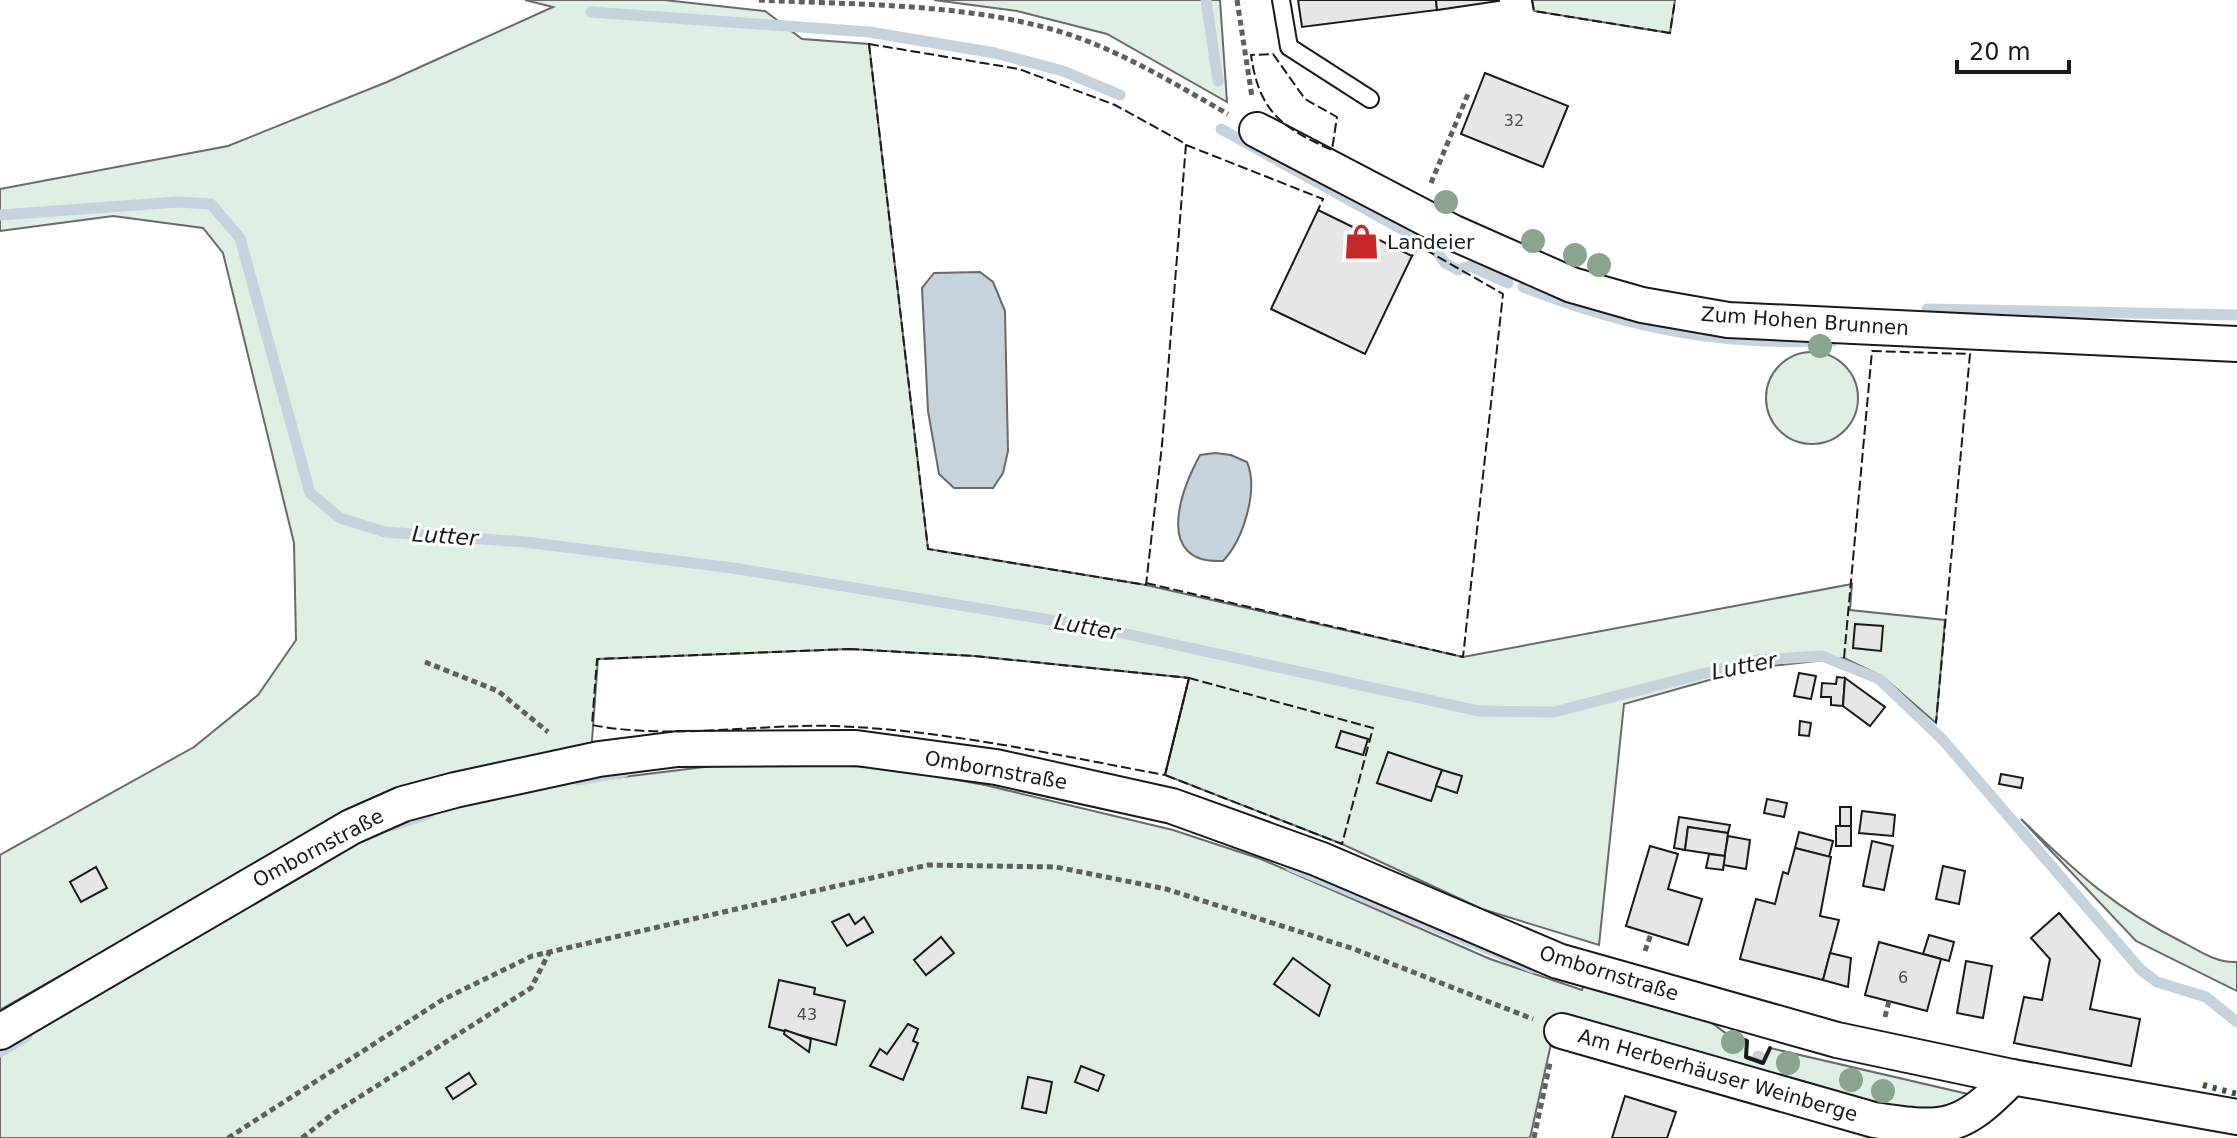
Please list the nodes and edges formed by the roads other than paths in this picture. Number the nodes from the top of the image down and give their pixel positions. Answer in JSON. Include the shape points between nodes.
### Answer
{"nodes":[{"id":1,"x":1281,"y":0,"type":"edge"},
{"id":2,"x":1370,"y":99,"type":"dead end"},
{"id":3,"x":1257,"y":130,"type":"road end"},
{"id":4,"x":2237,"y":344,"type":"edge"},
{"id":5,"x":1562,"y":1031,"type":"road end"},
{"id":6,"x":0,"y":1032,"type":"edge"},
{"id":7,"x":2012,"y":1077,"type":"junction"},
{"id":8,"x":2237,"y":1117,"type":"edge"}],
"edges":[{"from":1,"to":2,"type":"lane","via":[[1289,47]]},
{"from":3,"to":4,"type":"street","name":"Zum Hohen Brunnen","via":[[1572,285],[1642,305],[1728,320]]},
{"from":5,"to":7,"type":"street","name":"Am Herberhäuser Weinberge","via":[[1906,1125],[1964,1120]]},
{"from":6,"to":7,"type":"street","name":"Ombornstraße","via":[[351,827],[403,804],[599,759],[678,749],[856,748],[996,767],[1158,803],[1319,859],[1558,961],[1837,1040]]},
{"from":7,"to":8,"type":"street"}]}
